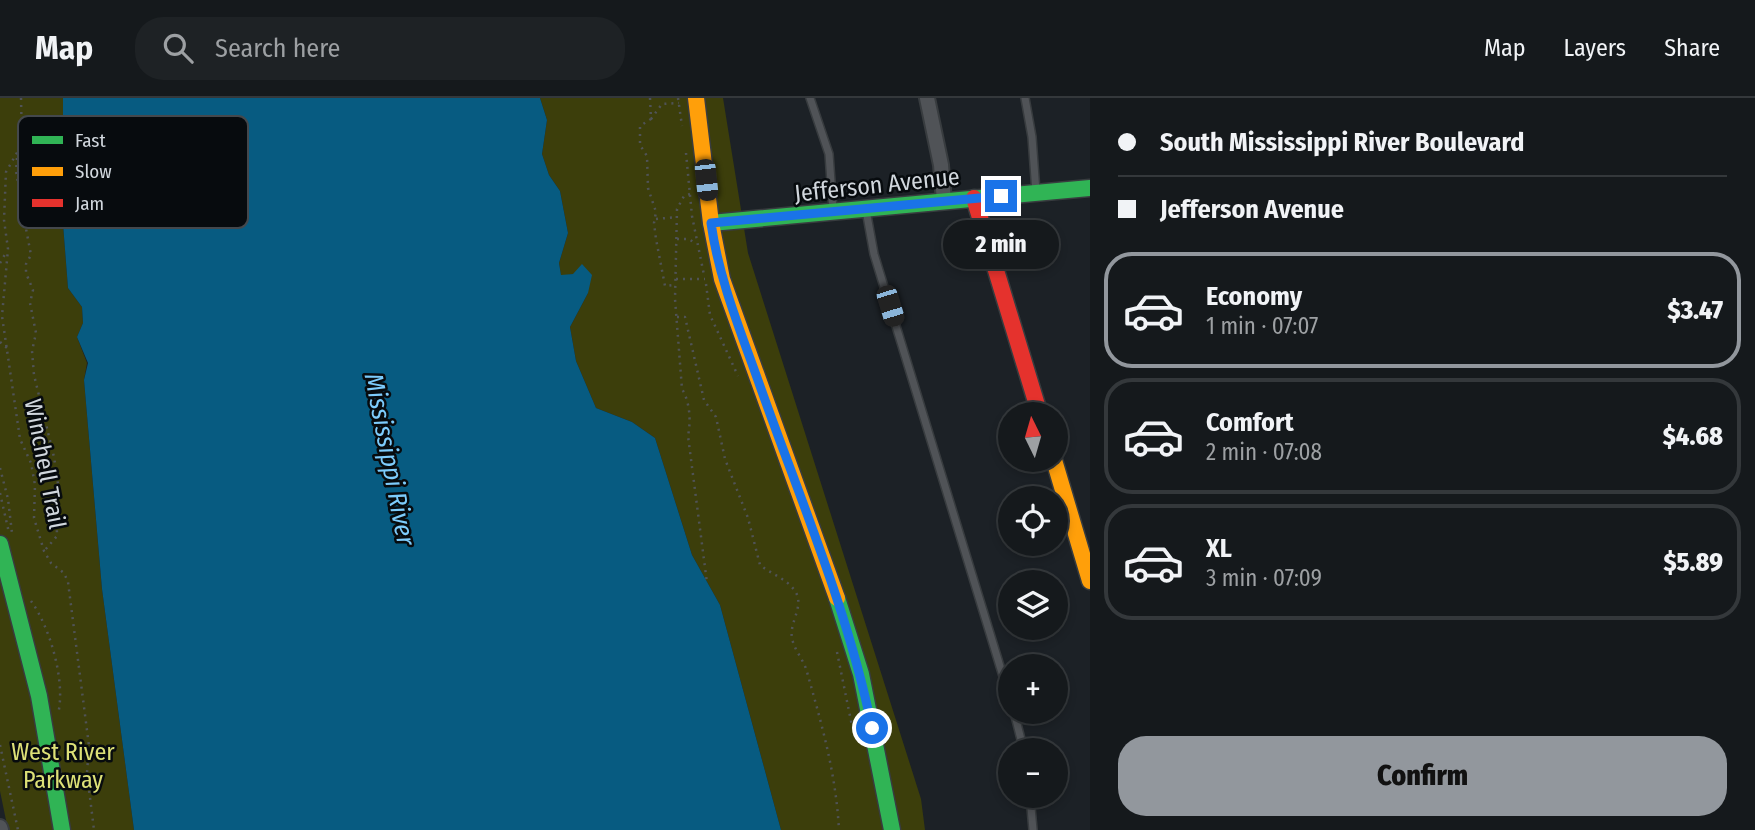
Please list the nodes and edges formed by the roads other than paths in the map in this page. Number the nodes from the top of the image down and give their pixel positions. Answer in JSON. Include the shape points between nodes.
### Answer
{"nodes":[{"id":1,"x":696,"y":98,"type":"edge"},
{"id":2,"x":810,"y":98,"type":"edge"},
{"id":3,"x":927,"y":98,"type":"edge"},
{"id":4,"x":1024,"y":98,"type":"edge"},
{"id":5,"x":1090,"y":188,"type":"edge"},
{"id":6,"x":1036,"y":192,"type":"junction"},
{"id":7,"x":974,"y":198,"type":"junction"},
{"id":8,"x":944,"y":201,"type":"junction"},
{"id":9,"x":866,"y":209,"type":"junction"},
{"id":10,"x":834,"y":212,"type":"junction"},
{"id":11,"x":711,"y":223,"type":"junction"},
{"id":12,"x":1036,"y":402,"type":"edge"},
{"id":13,"x":1058,"y":472,"type":"edge"},
{"id":14,"x":6,"y":543,"type":"edge"},
{"id":15,"x":1090,"y":581,"type":"edge"},
{"id":16,"x":998,"y":660,"type":"edge"},
{"id":17,"x":1031,"y":808,"type":"edge"},
{"id":18,"x":62,"y":830,"type":"edge"},
{"id":19,"x":892,"y":830,"type":"edge"},
{"id":20,"x":1033,"y":830,"type":"edge"}],
"edges":[{"from":1,"to":11,"type":"street"},
{"from":2,"to":10,"type":"lane","via":[[829,154]]},
{"from":3,"to":8,"type":"street"},
{"from":4,"to":6,"type":"lane"},
{"from":5,"to":6,"type":"street","name":"Jefferson Avenue"},
{"from":6,"to":7,"type":"street","name":"Jefferson Avenue"},
{"from":7,"to":8,"type":"street","name":"Jefferson Avenue"},
{"from":7,"to":12,"type":"street"},
{"from":8,"to":9,"type":"street","name":"Jefferson Avenue"},
{"from":9,"to":10,"type":"street","name":"Jefferson Avenue"},
{"from":9,"to":16,"type":"lane","via":[[874,254]]},
{"from":10,"to":11,"type":"street","name":"Jefferson Avenue"},
{"from":11,"to":19,"type":"street","via":[[722,279],[861,674]]},
{"from":13,"to":15,"type":"street"},
{"from":14,"to":18,"type":"street"},
{"from":17,"to":20,"type":"lane"}]}
